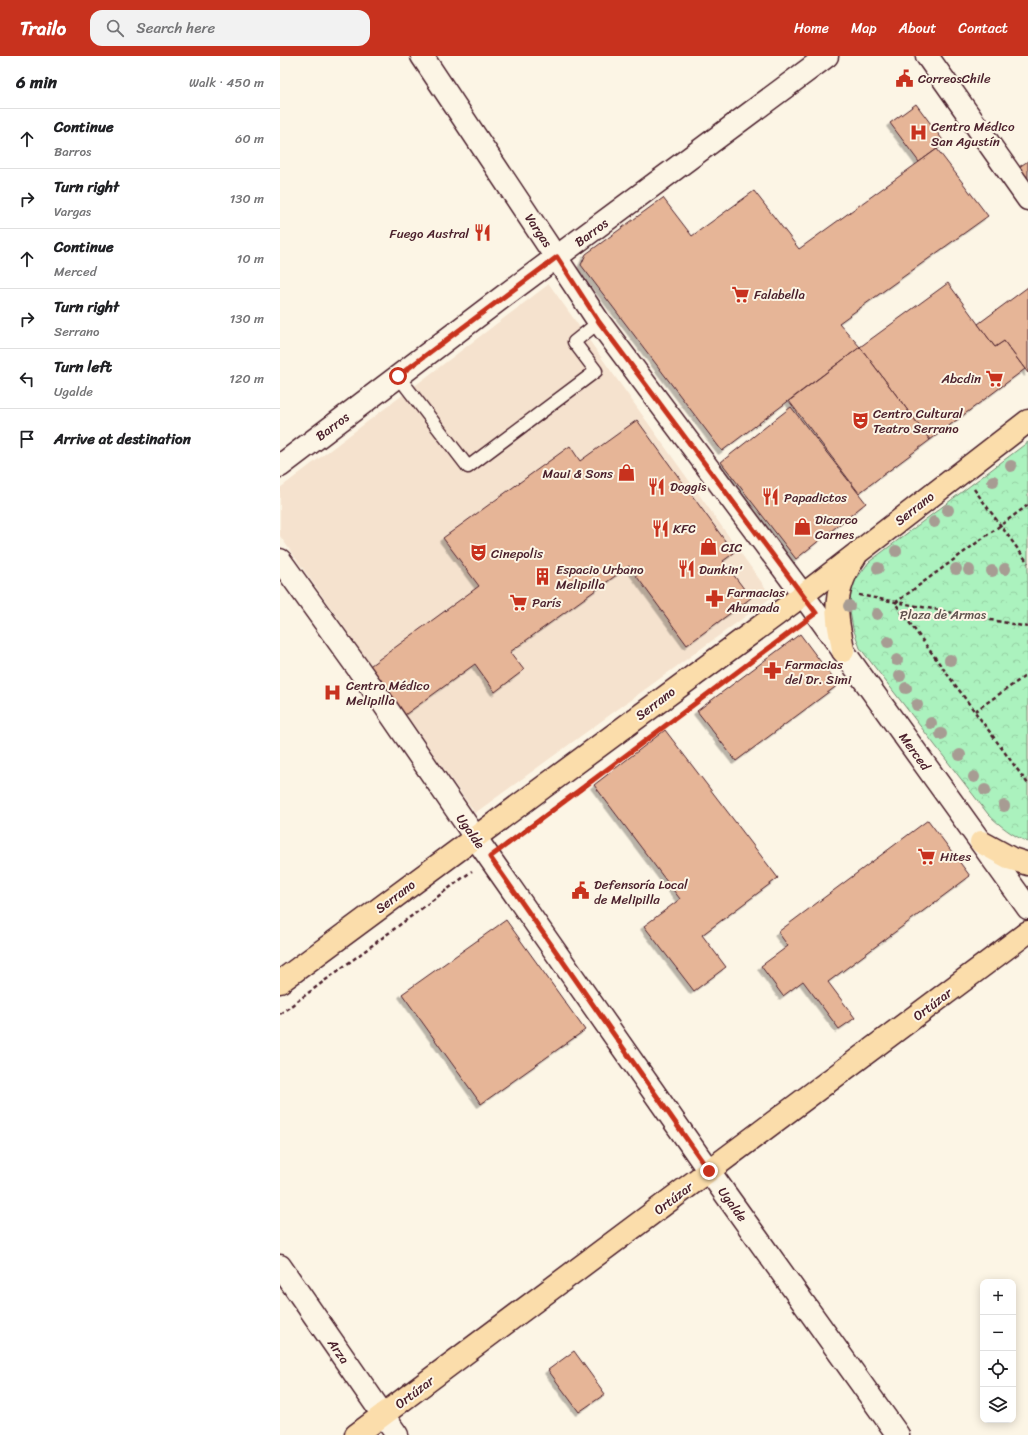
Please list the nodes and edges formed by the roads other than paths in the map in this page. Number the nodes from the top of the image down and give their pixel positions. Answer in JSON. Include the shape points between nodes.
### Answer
{"nodes":[{"id":1,"x":422,"y":56,"type":"edge"},
{"id":2,"x":827,"y":56,"type":"edge"},
{"id":3,"x":927,"y":56,"type":"edge"},
{"id":4,"x":1028,"y":200,"type":"edge"},
{"id":5,"x":557,"y":257,"type":"junction"},
{"id":6,"x":599,"y":322,"type":"junction"},
{"id":7,"x":398,"y":376,"type":"junction"},
{"id":8,"x":1028,"y":421,"type":"edge"},
{"id":9,"x":280,"y":466,"type":"edge"},
{"id":10,"x":863,"y":548,"type":"junction"},
{"id":11,"x":280,"y":560,"type":"edge"},
{"id":12,"x":803,"y":595,"type":"junction"},
{"id":13,"x":843,"y":651,"type":"junction"},
{"id":14,"x":475,"y":837,"type":"junction"},
{"id":15,"x":981,"y":842,"type":"junction"},
{"id":16,"x":1028,"y":864,"type":"edge"},
{"id":17,"x":1028,"y":908,"type":"edge"},
{"id":18,"x":1028,"y":932,"type":"edge"},
{"id":19,"x":280,"y":982,"type":"edge"},
{"id":20,"x":709,"y":1171,"type":"junction"},
{"id":21,"x":280,"y":1266,"type":"edge"},
{"id":22,"x":383,"y":1415,"type":"junction"},
{"id":23,"x":356,"y":1435,"type":"edge"},
{"id":24,"x":397,"y":1435,"type":"edge"},
{"id":25,"x":898,"y":1435,"type":"edge"}],
"edges":[{"from":1,"to":5,"type":"street","name":"Vargas"},
{"from":2,"to":5,"type":"street","name":"Barros"},
{"from":3,"to":4,"type":"street"},
{"from":5,"to":6,"type":"street","name":"Vargas"},
{"from":5,"to":7,"type":"street","name":"Barros"},
{"from":6,"to":7,"type":"lane","via":[[574,342],[596,371],[468,467]]},
{"from":6,"to":12,"type":"street","name":"Vargas"},
{"from":7,"to":9,"type":"street","name":"Barros"},
{"from":8,"to":10,"type":"main road","name":"Serrano"},
{"from":10,"to":12,"type":"main road","name":"Serrano"},
{"from":10,"to":13,"type":"main road","via":[[848,567],[839,591],[837,605]]},
{"from":11,"to":14,"type":"street","name":"Ugalde"},
{"from":12,"to":13,"type":"street","name":"Merced"},
{"from":12,"to":14,"type":"main road","name":"Serrano"},
{"from":13,"to":15,"type":"street","name":"Merced"},
{"from":14,"to":19,"type":"main road","name":"Serrano"},
{"from":14,"to":20,"type":"street","name":"Ugalde"},
{"from":15,"to":16,"type":"main road"},
{"from":15,"to":17,"type":"street","name":"Merced"},
{"from":18,"to":20,"type":"main road","name":"Ortúzar"},
{"from":20,"to":22,"type":"main road","name":"Ortúzar"},
{"from":20,"to":25,"type":"street","name":"Ugalde"},
{"from":21,"to":22,"type":"street","name":"Arza"},
{"from":22,"to":23,"type":"main road","name":"Ortúzar"},
{"from":22,"to":24,"type":"street","name":"Arza"}]}
